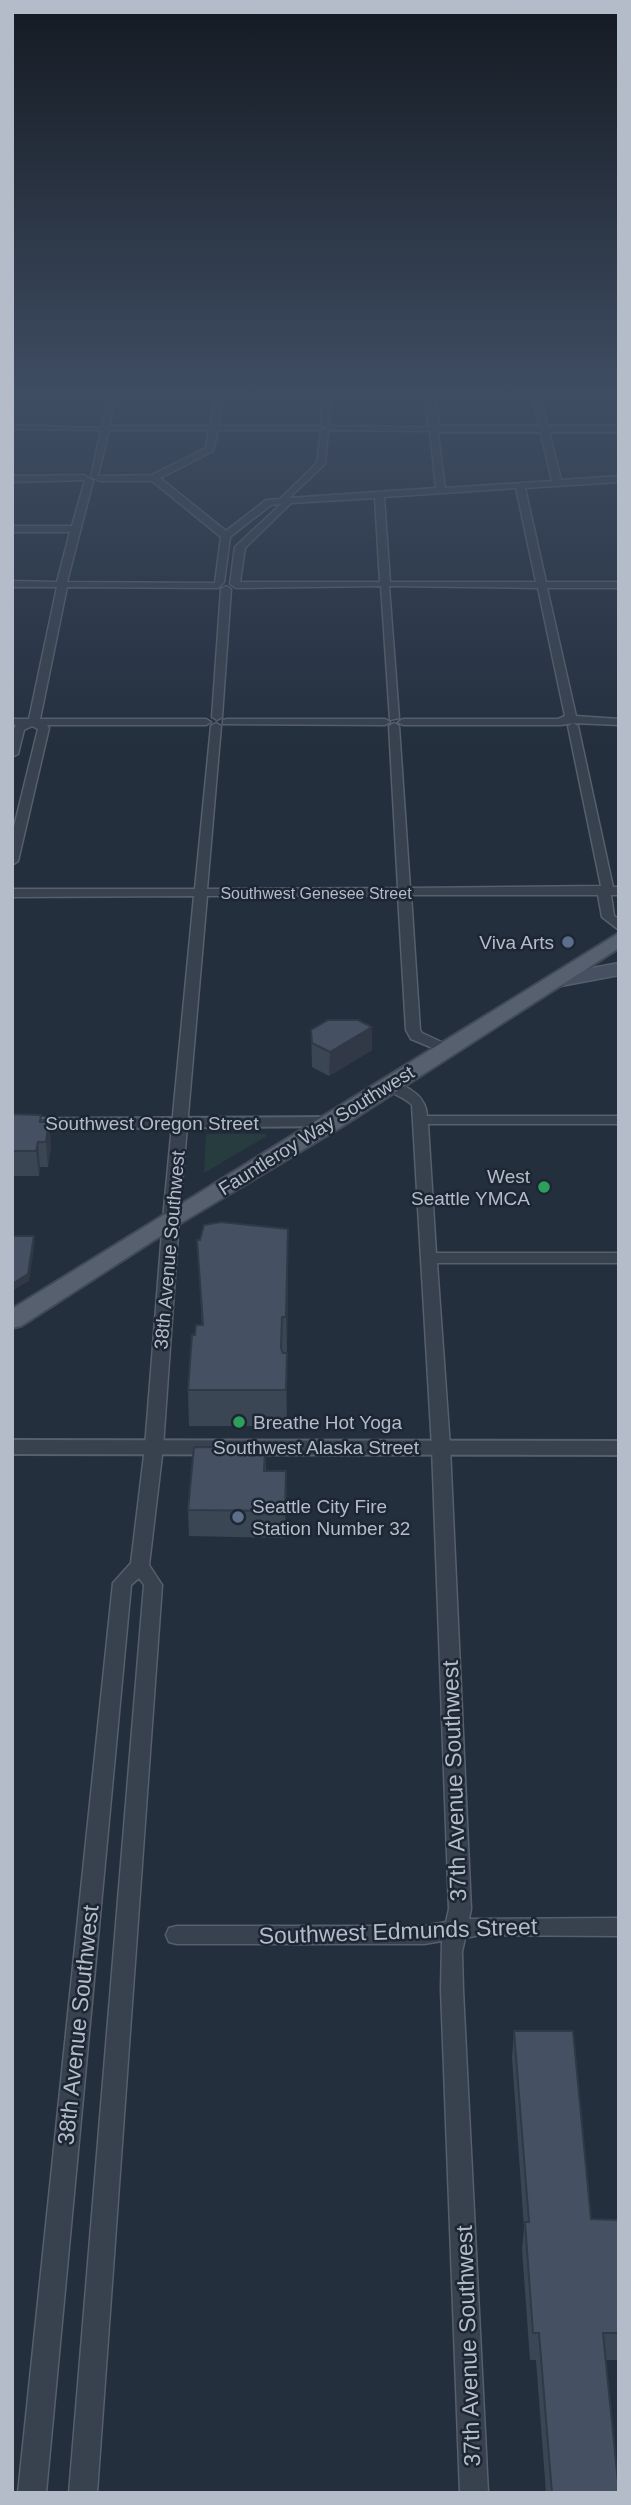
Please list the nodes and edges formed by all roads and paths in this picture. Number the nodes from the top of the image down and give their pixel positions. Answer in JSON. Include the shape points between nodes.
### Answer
{"nodes":[{"id":1,"x":80,"y":513,"type":"edge"},
{"id":2,"x":197,"y":513,"type":"edge"},
{"id":3,"x":256,"y":513,"type":"edge"},
{"id":4,"x":276,"y":513,"type":"edge"},
{"id":5,"x":380,"y":513,"type":"edge"},
{"id":6,"x":526,"y":513,"type":"edge"},
{"id":7,"x":12,"y":529,"type":"edge"},
{"id":8,"x":75,"y":529,"type":"junction"},
{"id":9,"x":226,"y":536,"type":"junction"},
{"id":10,"x":12,"y":584,"type":"edge"},
{"id":11,"x":385,"y":584,"type":"junction"},
{"id":12,"x":543,"y":584,"type":"junction"},
{"id":13,"x":619,"y":584,"type":"edge"},
{"id":14,"x":62,"y":585,"type":"junction"},
{"id":15,"x":226,"y":585,"type":"junction"},
{"id":16,"x":12,"y":722,"type":"edge"},
{"id":17,"x":34,"y":722,"type":"junction"},
{"id":18,"x":216,"y":722,"type":"junction"},
{"id":19,"x":394,"y":722,"type":"junction"},
{"id":20,"x":572,"y":722,"type":"junction"},
{"id":21,"x":619,"y":722,"type":"edge"},
{"id":22,"x":12,"y":754,"type":"edge"},
{"id":23,"x":12,"y":861,"type":"edge"},
{"id":24,"x":619,"y":891,"type":"edge"},
{"id":25,"x":12,"y":893,"type":"edge"},
{"id":26,"x":202,"y":893,"type":"junction"},
{"id":27,"x":604,"y":893,"type":"junction"},
{"id":28,"x":406,"y":894,"type":"junction"},
{"id":29,"x":619,"y":926,"type":"edge"},
{"id":30,"x":619,"y":939,"type":"edge"},
{"id":31,"x":585,"y":960,"type":"junction"},
{"id":32,"x":619,"y":960,"type":"edge"},
{"id":33,"x":619,"y":969,"type":"edge"},
{"id":34,"x":550,"y":982,"type":"junction"},
{"id":35,"x":445,"y":1049,"type":"junction"},
{"id":36,"x":389,"y":1085,"type":"junction"},
{"id":37,"x":420,"y":1120,"type":"junction"},
{"id":38,"x":619,"y":1120,"type":"edge"},
{"id":39,"x":333,"y":1122,"type":"junction"},
{"id":40,"x":12,"y":1124,"type":"edge"},
{"id":41,"x":180,"y":1124,"type":"junction"},
{"id":42,"x":171,"y":1219,"type":"junction"},
{"id":43,"x":428,"y":1258,"type":"junction"},
{"id":44,"x":619,"y":1258,"type":"edge"},
{"id":45,"x":12,"y":1320,"type":"edge"},
{"id":46,"x":12,"y":1447,"type":"edge"},
{"id":47,"x":154,"y":1447,"type":"junction"},
{"id":48,"x":441,"y":1447,"type":"junction"},
{"id":49,"x":619,"y":1448,"type":"edge"},
{"id":50,"x":140,"y":1565,"type":"junction"},
{"id":51,"x":619,"y":1927,"type":"edge"},
{"id":52,"x":456,"y":1930,"type":"junction"},
{"id":53,"x":177,"y":1935,"type":"dead end"},
{"id":54,"x":32,"y":2493,"type":"edge"},
{"id":55,"x":83,"y":2493,"type":"edge"},
{"id":56,"x":474,"y":2493,"type":"edge"}],
"edges":[{"from":1,"to":8,"type":"street"},
{"from":2,"to":9,"type":"street"},
{"from":3,"to":9,"type":"street"},
{"from":4,"to":15,"type":"street","via":[[240,547]]},
{"from":5,"to":11,"type":"street"},
{"from":6,"to":12,"type":"street"},
{"from":7,"to":8,"type":"street"},
{"from":8,"to":14,"type":"street"},
{"from":9,"to":15,"type":"street"},
{"from":10,"to":14,"type":"street"},
{"from":11,"to":12,"type":"street"},
{"from":11,"to":15,"type":"street"},
{"from":11,"to":19,"type":"street"},
{"from":12,"to":13,"type":"street"},
{"from":12,"to":20,"type":"street"},
{"from":14,"to":15,"type":"street"},
{"from":14,"to":17,"type":"street"},
{"from":15,"to":18,"type":"street","name":"38th Avenue Southwest"},
{"from":16,"to":17,"type":"street"},
{"from":17,"to":18,"type":"street"},
{"from":17,"to":22,"type":"street","via":[[19,727]]},
{"from":17,"to":23,"type":"street","via":[[44,728]]},
{"from":18,"to":19,"type":"street"},
{"from":18,"to":26,"type":"street","name":"38th Avenue Southwest"},
{"from":19,"to":20,"type":"street"},
{"from":19,"to":28,"type":"street"},
{"from":20,"to":21,"type":"street"},
{"from":20,"to":27,"type":"street","via":[[607,886]]},
{"from":24,"to":27,"type":"street","name":"Southwest Genesee Street"},
{"from":25,"to":26,"type":"street","name":"Southwest Genesee Street"},
{"from":26,"to":28,"type":"street","name":"Southwest Genesee Street"},
{"from":26,"to":41,"type":"street","name":"38th Avenue Southwest"},
{"from":27,"to":28,"type":"street","name":"Southwest Genesee Street"},
{"from":27,"to":29,"type":"street","via":[[610,920]]},
{"from":28,"to":35,"type":"street","via":[[413,1030],[416,1036]]},
{"from":30,"to":31,"type":"main road","name":"Fauntleroy Way Southwest"},
{"from":31,"to":32,"type":"main road"},
{"from":31,"to":34,"type":"main road","name":"Fauntleroy Way Southwest"},
{"from":33,"to":34,"type":"main road"},
{"from":34,"to":35,"type":"main road","name":"Fauntleroy Way Southwest"},
{"from":35,"to":36,"type":"main road","name":"Fauntleroy Way Southwest"},
{"from":36,"to":37,"type":"street","name":"37th Avenue Southwest","via":[[414,1097]]},
{"from":36,"to":39,"type":"main road","name":"Fauntleroy Way Southwest"},
{"from":37,"to":38,"type":"street"},
{"from":37,"to":43,"type":"street","name":"37th Avenue Southwest"},
{"from":39,"to":41,"type":"street","name":"Southwest Oregon Street"},
{"from":39,"to":42,"type":"main road","name":"Fauntleroy Way Southwest"},
{"from":40,"to":41,"type":"street","name":"Southwest Oregon Street"},
{"from":41,"to":42,"type":"street","name":"38th Avenue Southwest"},
{"from":42,"to":45,"type":"main road","name":"Fauntleroy Way Southwest"},
{"from":42,"to":47,"type":"street","name":"38th Avenue Southwest"},
{"from":43,"to":44,"type":"street"},
{"from":43,"to":48,"type":"street","name":"37th Avenue Southwest"},
{"from":46,"to":47,"type":"street","name":"Southwest Alaska Street"},
{"from":47,"to":48,"type":"street","name":"Southwest Alaska Street"},
{"from":47,"to":50,"type":"street","name":"38th Avenue Southwest"},
{"from":48,"to":49,"type":"street","name":"Southwest Alaska Street"},
{"from":48,"to":52,"type":"street","name":"37th Avenue Southwest","via":[[460,1909]]},
{"from":50,"to":54,"type":"street","name":"38th Avenue Southwest","via":[[122,1583]]},
{"from":50,"to":55,"type":"street","name":"38th Avenue Southwest","via":[[153,1585]]},
{"from":51,"to":52,"type":"street","name":"Southwest Edmunds Street","via":[[480,1926]]},
{"from":52,"to":53,"type":"street","name":"Southwest Edmunds Street","via":[[424,1935]]},
{"from":52,"to":56,"type":"street","name":"37th Avenue Southwest","via":[[451,1952],[452,1990]]}]}
